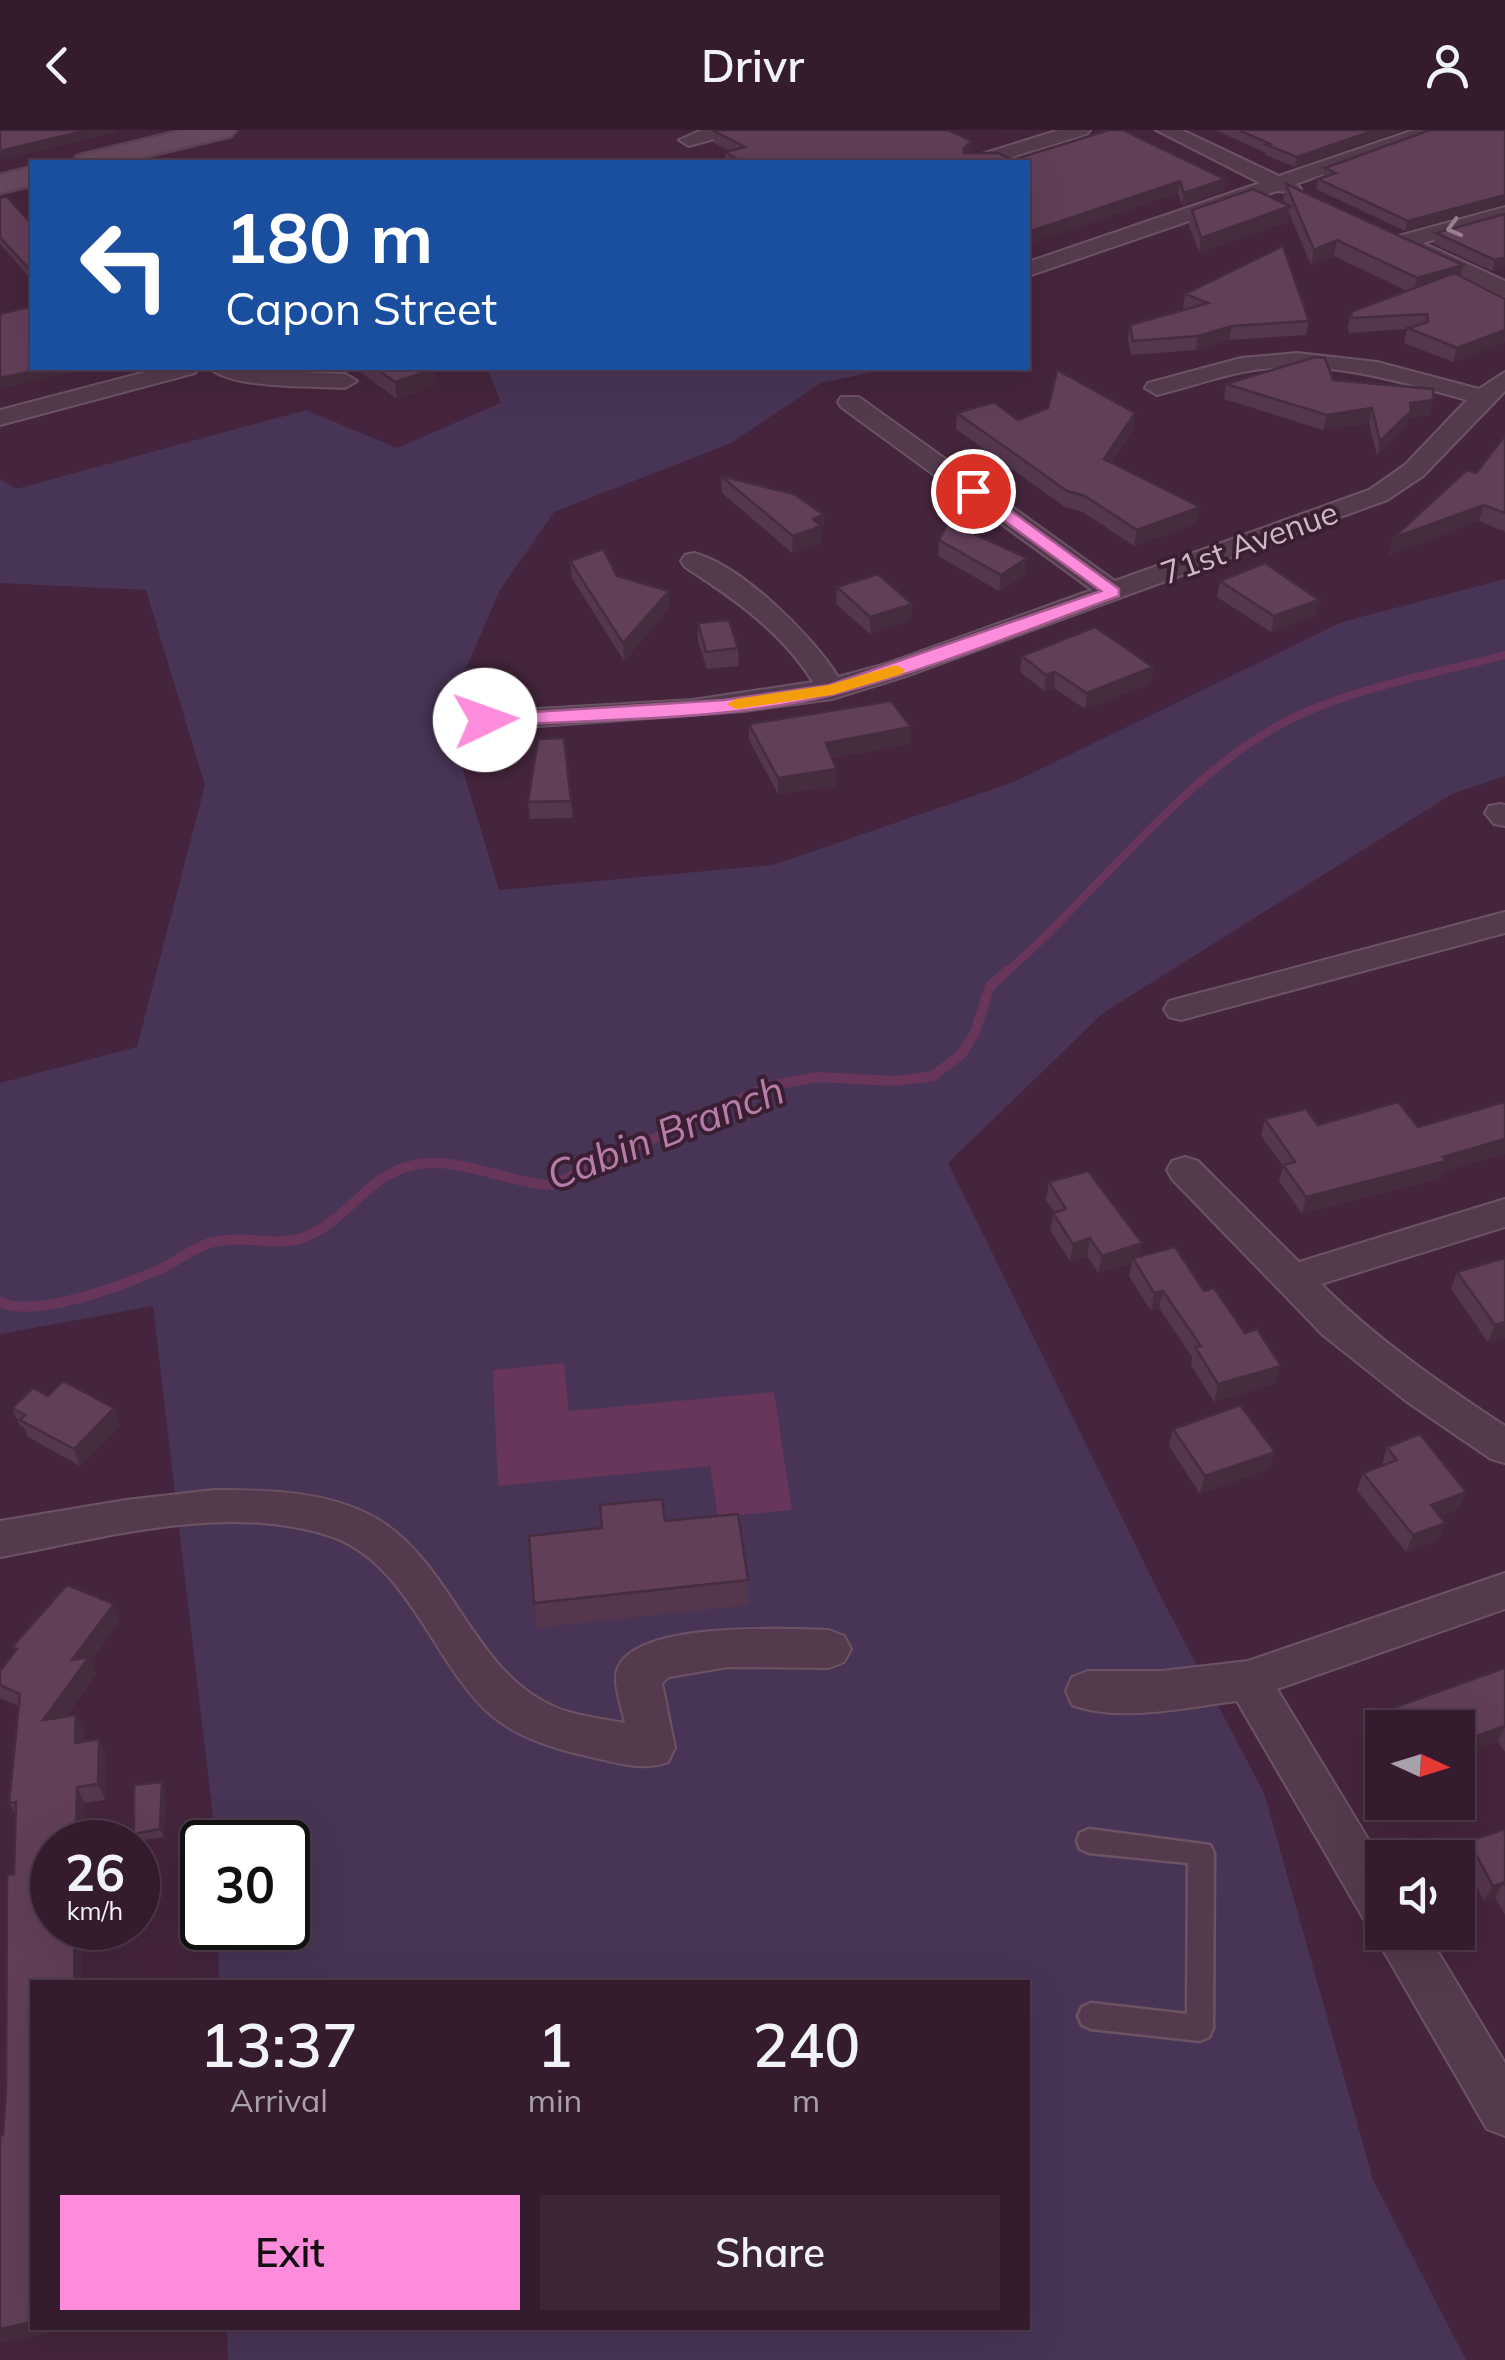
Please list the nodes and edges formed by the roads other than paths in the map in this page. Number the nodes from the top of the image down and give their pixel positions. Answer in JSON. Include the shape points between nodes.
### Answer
{"nodes":[{"id":1,"x":725,"y":130,"type":"edge"},
{"id":2,"x":1080,"y":130,"type":"edge"},
{"id":3,"x":1166,"y":130,"type":"edge"},
{"id":4,"x":1434,"y":130,"type":"edge"},
{"id":5,"x":200,"y":132,"type":"edge"},
{"id":6,"x":690,"y":140,"type":"dead end"},
{"id":7,"x":95,"y":160,"type":"edge"},
{"id":8,"x":982,"y":160,"type":"edge"},
{"id":9,"x":30,"y":176,"type":"edge"},
{"id":10,"x":1278,"y":183,"type":"junction"},
{"id":11,"x":0,"y":184,"type":"edge"},
{"id":12,"x":1312,"y":200,"type":"edge"},
{"id":13,"x":1505,"y":213,"type":"edge"},
{"id":14,"x":1030,"y":267,"type":"edge"},
{"id":15,"x":1505,"y":290,"type":"edge"},
{"id":16,"x":180,"y":370,"type":"edge"},
{"id":17,"x":229,"y":370,"type":"edge"},
{"id":18,"x":1505,"y":378,"type":"edge"},
{"id":19,"x":346,"y":381,"type":"dead end"},
{"id":20,"x":1157,"y":388,"type":"dead end"},
{"id":21,"x":1482,"y":396,"type":"junction"},
{"id":22,"x":850,"y":402,"type":"dead end"},
{"id":23,"x":0,"y":418,"type":"edge"},
{"id":24,"x":694,"y":561,"type":"dead end"},
{"id":25,"x":1113,"y":592,"type":"junction"},
{"id":26,"x":832,"y":690,"type":"junction"},
{"id":27,"x":485,"y":720,"type":"dead end"},
{"id":28,"x":1505,"y":922,"type":"edge"},
{"id":29,"x":1181,"y":1009,"type":"dead end"},
{"id":30,"x":1185,"y":1170,"type":"dead end"},
{"id":31,"x":1505,"y":1213,"type":"edge"},
{"id":32,"x":1290,"y":1279,"type":"junction"},
{"id":33,"x":1505,"y":1447,"type":"edge"},
{"id":34,"x":0,"y":1539,"type":"edge"},
{"id":35,"x":1505,"y":1591,"type":"edge"},
{"id":36,"x":829,"y":1649,"type":"dead end"},
{"id":37,"x":1248,"y":1680,"type":"junction"},
{"id":38,"x":1088,"y":1691,"type":"dead end"},
{"id":39,"x":1089,"y":1841,"type":"dead end"},
{"id":40,"x":1365,"y":1877,"type":"edge"},
{"id":41,"x":1409,"y":1950,"type":"edge"},
{"id":42,"x":1090,"y":2016,"type":"dead end"},
{"id":43,"x":1505,"y":2111,"type":"edge"}],
"edges":[{"from":1,"to":6,"type":"street"},
{"from":2,"to":8,"type":"street"},
{"from":3,"to":10,"type":"street"},
{"from":4,"to":10,"type":"street"},
{"from":5,"to":7,"type":"main road"},
{"from":9,"to":11,"type":"main road"},
{"from":10,"to":12,"type":"street"},
{"from":10,"to":14,"type":"street"},
{"from":13,"to":15,"type":"street","one_way":true,"via":[[1394,238]]},
{"from":16,"to":23,"type":"street"},
{"from":17,"to":19,"type":"street"},
{"from":18,"to":21,"type":"street","name":"71st Avenue"},
{"from":20,"to":21,"type":"street","via":[[1236,366],[1294,360],[1365,367]]},
{"from":21,"to":25,"type":"street","name":"71st Avenue","via":[[1429,460],[1394,487]]},
{"from":22,"to":25,"type":"street"},
{"from":24,"to":26,"type":"street","via":[[782,624]]},
{"from":25,"to":26,"type":"street","name":"71st Avenue"},
{"from":26,"to":27,"type":"street","name":"71st Avenue","via":[[724,705]]},
{"from":28,"to":29,"type":"street"},
{"from":30,"to":32,"type":"street"},
{"from":31,"to":32,"type":"street"},
{"from":32,"to":33,"type":"street","via":[[1372,1354]]},
{"from":34,"to":36,"type":"street","via":[[223,1508],[339,1520],[408,1568],[477,1671],[510,1704],[568,1731],[652,1748],[638,1675],[647,1665],[706,1651]]},
{"from":35,"to":37,"type":"street"},
{"from":37,"to":38,"type":"street","via":[[1149,1692]]},
{"from":37,"to":40,"type":"street"},
{"from":39,"to":42,"type":"lane","via":[[1201,1854],[1200,2028]]},
{"from":41,"to":43,"type":"street"}]}
